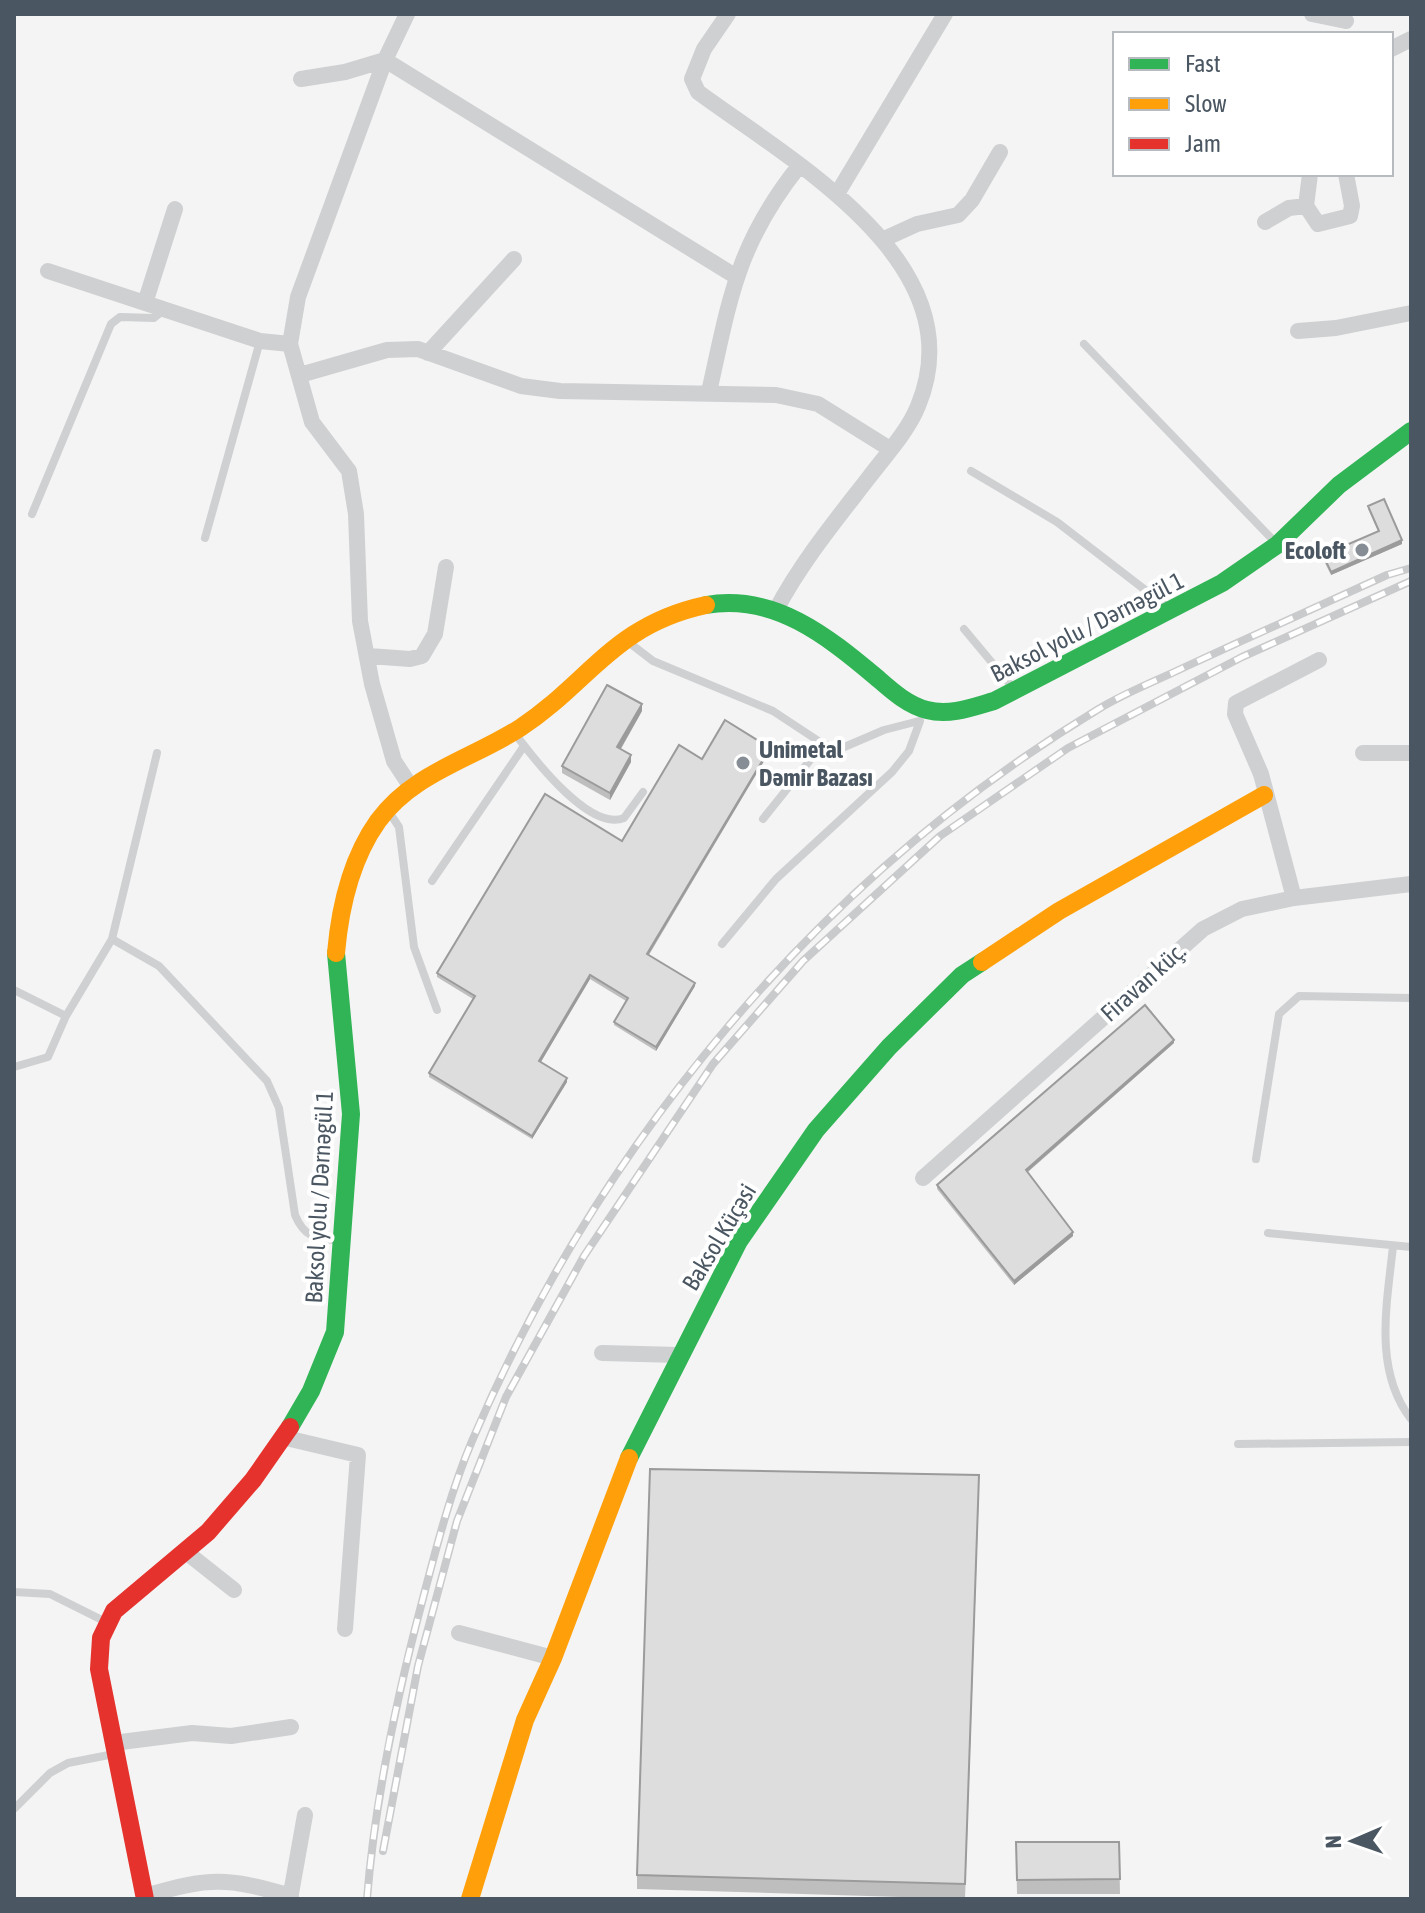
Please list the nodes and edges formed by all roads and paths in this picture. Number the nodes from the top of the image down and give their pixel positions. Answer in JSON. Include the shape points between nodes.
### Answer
{"nodes":[{"id":1,"x":407,"y":14,"type":"edge"},
{"id":2,"x":728,"y":14,"type":"edge"},
{"id":3,"x":945,"y":14,"type":"edge"},
{"id":4,"x":1312,"y":14,"type":"edge"},
{"id":5,"x":1346,"y":23,"type":"edge"},
{"id":6,"x":1411,"y":39,"type":"edge"},
{"id":7,"x":1393,"y":48,"type":"edge"},
{"id":8,"x":385,"y":60,"type":"junction"},
{"id":9,"x":301,"y":79,"type":"dead end"},
{"id":10,"x":1000,"y":152,"type":"dead end"},
{"id":11,"x":799,"y":166,"type":"junction"},
{"id":12,"x":1310,"y":176,"type":"edge"},
{"id":13,"x":1346,"y":176,"type":"edge"},
{"id":14,"x":837,"y":194,"type":"junction"},
{"id":15,"x":1306,"y":206,"type":"junction"},
{"id":16,"x":175,"y":209,"type":"dead end"},
{"id":17,"x":1265,"y":222,"type":"dead end"},
{"id":18,"x":884,"y":239,"type":"junction"},
{"id":19,"x":514,"y":259,"type":"dead end"},
{"id":20,"x":48,"y":271,"type":"dead end"},
{"id":21,"x":735,"y":276,"type":"junction"},
{"id":22,"x":145,"y":303,"type":"junction"},
{"id":23,"x":164,"y":310,"type":"junction"},
{"id":24,"x":1411,"y":313,"type":"edge"},
{"id":25,"x":1298,"y":331,"type":"dead end"},
{"id":26,"x":260,"y":341,"type":"junction"},
{"id":27,"x":290,"y":344,"type":"junction"},
{"id":28,"x":1084,"y":344,"type":"dead end"},
{"id":29,"x":428,"y":353,"type":"junction"},
{"id":30,"x":300,"y":375,"type":"junction"},
{"id":31,"x":709,"y":392,"type":"junction"},
{"id":32,"x":1411,"y":431,"type":"edge"},
{"id":33,"x":890,"y":449,"type":"junction"},
{"id":34,"x":971,"y":471,"type":"dead end"},
{"id":35,"x":32,"y":514,"type":"dead end"},
{"id":36,"x":205,"y":538,"type":"dead end"},
{"id":37,"x":1277,"y":545,"type":"junction"},
{"id":38,"x":446,"y":567,"type":"dead end"},
{"id":39,"x":776,"y":610,"type":"junction"},
{"id":40,"x":1173,"y":612,"type":"junction"},
{"id":41,"x":964,"y":629,"type":"dead end"},
{"id":42,"x":623,"y":638,"type":"junction"},
{"id":43,"x":369,"y":656,"type":"junction"},
{"id":44,"x":1319,"y":660,"type":"dead end"},
{"id":45,"x":1017,"y":692,"type":"junction"},
{"id":46,"x":924,"y":716,"type":"junction"},
{"id":47,"x":520,"y":739,"type":"junction"},
{"id":48,"x":823,"y":744,"type":"junction"},
{"id":49,"x":157,"y":753,"type":"dead end"},
{"id":50,"x":1363,"y":753,"type":"dead end"},
{"id":51,"x":1411,"y":753,"type":"edge"},
{"id":52,"x":411,"y":787,"type":"junction"},
{"id":53,"x":643,"y":792,"type":"dead end"},
{"id":54,"x":1264,"y":795,"type":"junction"},
{"id":55,"x":386,"y":810,"type":"junction"},
{"id":56,"x":763,"y":819,"type":"dead end"},
{"id":57,"x":432,"y":881,"type":"dead end"},
{"id":58,"x":1411,"y":884,"type":"edge"},
{"id":59,"x":1294,"y":898,"type":"junction"},
{"id":60,"x":112,"y":939,"type":"junction"},
{"id":61,"x":722,"y":944,"type":"dead end"},
{"id":62,"x":14,"y":990,"type":"edge"},
{"id":63,"x":1411,"y":998,"type":"edge"},
{"id":64,"x":437,"y":1010,"type":"dead end"},
{"id":65,"x":66,"y":1016,"type":"junction"},
{"id":66,"x":14,"y":1067,"type":"edge"},
{"id":67,"x":1256,"y":1159,"type":"dead end"},
{"id":68,"x":923,"y":1178,"type":"dead end"},
{"id":69,"x":1268,"y":1233,"type":"dead end"},
{"id":70,"x":342,"y":1241,"type":"junction"},
{"id":71,"x":1393,"y":1246,"type":"junction"},
{"id":72,"x":1411,"y":1247,"type":"edge"},
{"id":73,"x":602,"y":1353,"type":"dead end"},
{"id":74,"x":679,"y":1355,"type":"junction"},
{"id":75,"x":1411,"y":1419,"type":"edge"},
{"id":76,"x":282,"y":1437,"type":"junction"},
{"id":77,"x":1411,"y":1442,"type":"edge"},
{"id":78,"x":1238,"y":1444,"type":"dead end"},
{"id":79,"x":186,"y":1552,"type":"junction"},
{"id":80,"x":234,"y":1590,"type":"dead end"},
{"id":81,"x":14,"y":1592,"type":"edge"},
{"id":82,"x":106,"y":1623,"type":"junction"},
{"id":83,"x":345,"y":1629,"type":"dead end"},
{"id":84,"x":459,"y":1633,"type":"dead end"},
{"id":85,"x":553,"y":1658,"type":"junction"},
{"id":86,"x":291,"y":1727,"type":"dead end"},
{"id":87,"x":114,"y":1748,"type":"junction"},
{"id":88,"x":14,"y":1809,"type":"edge"},
{"id":89,"x":305,"y":1815,"type":"dead end"},
{"id":90,"x":145,"y":1897,"type":"edge"},
{"id":91,"x":291,"y":1897,"type":"edge"},
{"id":92,"x":470,"y":1899,"type":"edge"}],
"edges":[{"from":1,"to":8,"type":"street"},
{"from":2,"to":11,"type":"street","via":[[704,49],[692,79],[698,92]]},
{"from":3,"to":14,"type":"street"},
{"from":4,"to":5,"type":"street"},
{"from":6,"to":7,"type":"street"},
{"from":8,"to":9,"type":"street"},
{"from":8,"to":21,"type":"street"},
{"from":8,"to":27,"type":"street","via":[[298,297]]},
{"from":10,"to":18,"type":"street","via":[[958,215],[917,224]]},
{"from":11,"to":14,"type":"street"},
{"from":11,"to":21,"type":"street","via":[[767,207]]},
{"from":12,"to":15,"type":"street"},
{"from":13,"to":15,"type":"street","via":[[1350,216],[1318,224]]},
{"from":14,"to":18,"type":"street"},
{"from":15,"to":17,"type":"street","via":[[1289,208]]},
{"from":16,"to":22,"type":"street"},
{"from":18,"to":33,"type":"street","via":[[924,305],[931,345],[918,408]]},
{"from":19,"to":29,"type":"street"},
{"from":20,"to":22,"type":"street"},
{"from":21,"to":31,"type":"street"},
{"from":22,"to":23,"type":"street"},
{"from":23,"to":26,"type":"street"},
{"from":23,"to":35,"type":"lane","via":[[154,318],[120,317],[111,324]]},
{"from":24,"to":25,"type":"street"},
{"from":26,"to":27,"type":"street"},
{"from":26,"to":36,"type":"lane"},
{"from":27,"to":30,"type":"street"},
{"from":28,"to":37,"type":"lane"},
{"from":29,"to":30,"type":"street","via":[[387,350]]},
{"from":29,"to":31,"type":"street","via":[[521,386]]},
{"from":30,"to":43,"type":"street","via":[[312,422],[339,454],[354,492],[360,621]]},
{"from":31,"to":33,"type":"street","via":[[776,395],[818,404]]},
{"from":32,"to":37,"type":"main road","name":"Baksol yolu / Dərnəgül 1","via":[[1339,485]]},
{"from":33,"to":39,"type":"street","via":[[804,561]]},
{"from":34,"to":40,"type":"lane","via":[[1057,522]]},
{"from":37,"to":40,"type":"main road","name":"Baksol yolu / Dərnəgül 1"},
{"from":38,"to":43,"type":"street","via":[[435,634],[422,656]]},
{"from":39,"to":42,"type":"main road","name":"Baksol yolu / Dərnəgül 1","via":[[738,603],[696,607]]},
{"from":39,"to":46,"type":"main road","name":"Baksol yolu / Dərnəgül 1","via":[[831,639]]},
{"from":40,"to":45,"type":"main road","name":"Baksol yolu / Dərnəgül 1"},
{"from":41,"to":45,"type":"lane"},
{"from":42,"to":47,"type":"main road","name":"Baksol yolu / Dərnəgül 1"},
{"from":42,"to":48,"type":"lane","via":[[653,661],[773,711]]},
{"from":43,"to":52,"type":"street","via":[[391,753]]},
{"from":44,"to":54,"type":"street","via":[[1236,703],[1235,714],[1261,774]]},
{"from":45,"to":46,"type":"main road","name":"Baksol yolu / Dərnəgül 1"},
{"from":46,"to":48,"type":"lane","via":[[842,748]]},
{"from":46,"to":61,"type":"lane","via":[[909,751],[892,772],[776,879]]},
{"from":47,"to":52,"type":"main road","name":"Baksol yolu / Dərnəgül 1"},
{"from":47,"to":53,"type":"lane","via":[[538,767],[599,817],[624,818]]},
{"from":47,"to":57,"type":"lane"},
{"from":48,"to":56,"type":"lane"},
{"from":49,"to":60,"type":"lane"},
{"from":50,"to":51,"type":"street"},
{"from":52,"to":55,"type":"main road","name":"Baksol yolu / Dərnəgül 1"},
{"from":54,"to":59,"type":"street"},
{"from":54,"to":74,"type":"main road","name":"Baksol Küçəsi","via":[[1059,911],[962,975],[816,1130],[739,1241]]},
{"from":55,"to":64,"type":"lane","via":[[399,827],[414,947]]},
{"from":55,"to":70,"type":"main road","name":"Baksol yolu / Dərnəgül 1","via":[[348,889],[336,955],[351,1086]]},
{"from":58,"to":59,"type":"street","name":"Firavan küç."},
{"from":59,"to":68,"type":"street","name":"Firavan küç.","via":[[1242,909],[1203,929]]},
{"from":60,"to":65,"type":"lane"},
{"from":60,"to":70,"type":"lane","via":[[159,966],[267,1081],[279,1108],[301,1231],[311,1238]]},
{"from":62,"to":65,"type":"lane"},
{"from":63,"to":67,"type":"lane","via":[[1299,996],[1279,1014]]},
{"from":65,"to":66,"type":"lane","via":[[48,1057]]},
{"from":69,"to":71,"type":"lane"},
{"from":70,"to":76,"type":"main road","name":"Baksol yolu / Dərnəgül 1","via":[[328,1357],[307,1402]]},
{"from":71,"to":72,"type":"lane"},
{"from":71,"to":75,"type":"lane","via":[[1383,1337],[1396,1400]]},
{"from":73,"to":74,"type":"street"},
{"from":74,"to":85,"type":"main road","name":"Baksol Küçəsi","via":[[629,1458]]},
{"from":76,"to":79,"type":"main road","name":"Baksol yolu / Dərnəgül 1","via":[[244,1490]]},
{"from":76,"to":83,"type":"street","via":[[358,1455]]},
{"from":77,"to":78,"type":"lane"},
{"from":79,"to":80,"type":"street"},
{"from":79,"to":82,"type":"main road","name":"Baksol yolu / Dərnəgül 1"},
{"from":81,"to":82,"type":"lane","via":[[50,1594]]},
{"from":82,"to":87,"type":"main road","via":[[99,1661]]},
{"from":84,"to":85,"type":"street"},
{"from":85,"to":92,"type":"main road","name":"Baksol Küçəsi","via":[[525,1720]]},
{"from":86,"to":87,"type":"street","via":[[231,1736],[192,1733]]},
{"from":87,"to":88,"type":"lane","via":[[50,1773]]},
{"from":87,"to":90,"type":"main road"},
{"from":89,"to":91,"type":"street"},
{"from":90,"to":91,"type":"street","via":[[215,1880],[238,1881]]}]}
